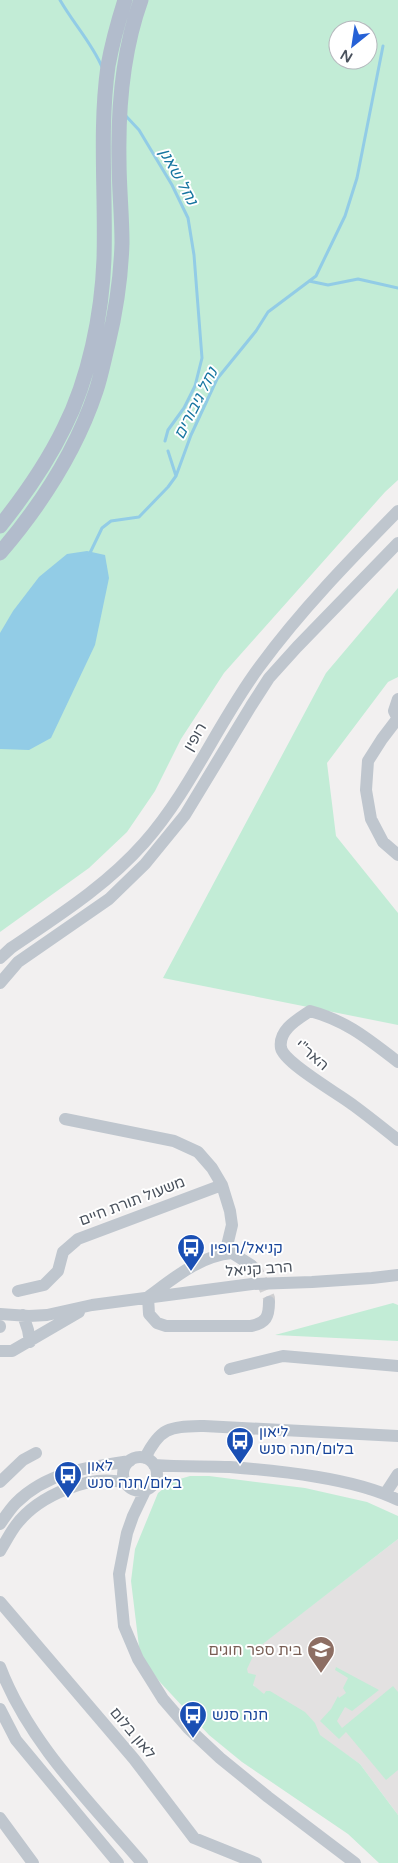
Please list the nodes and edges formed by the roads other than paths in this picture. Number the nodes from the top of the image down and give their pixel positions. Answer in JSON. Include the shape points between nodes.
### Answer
{"nodes":[{"id":1,"x":120,"y":0,"type":"edge"},
{"id":2,"x":125,"y":0,"type":"edge"},
{"id":3,"x":141,"y":0,"type":"edge"},
{"id":4,"x":114,"y":36,"type":"junction"},
{"id":5,"x":398,"y":511,"type":"edge"},
{"id":6,"x":0,"y":526,"type":"edge"},
{"id":7,"x":398,"y":544,"type":"edge"},
{"id":8,"x":0,"y":553,"type":"edge"},
{"id":9,"x":398,"y":699,"type":"edge"},
{"id":10,"x":398,"y":718,"type":"edge"},
{"id":11,"x":398,"y":855,"type":"edge"},
{"id":12,"x":0,"y":958,"type":"edge"},
{"id":13,"x":0,"y":983,"type":"edge"},
{"id":14,"x":398,"y":1062,"type":"edge"},
{"id":15,"x":65,"y":1118,"type":"dead end"},
{"id":16,"x":398,"y":1140,"type":"edge"},
{"id":17,"x":222,"y":1185,"type":"junction"},
{"id":18,"x":225,"y":1254,"type":"junction"},
{"id":19,"x":251,"y":1264,"type":"tunnel mouth"},
{"id":20,"x":398,"y":1275,"type":"edge"},
{"id":21,"x":18,"y":1292,"type":"dead end"},
{"id":22,"x":148,"y":1297,"type":"junction"},
{"id":23,"x":269,"y":1302,"type":"tunnel mouth"},
{"id":24,"x":92,"y":1305,"type":"junction"},
{"id":25,"x":0,"y":1314,"type":"edge"},
{"id":26,"x":23,"y":1316,"type":"junction"},
{"id":27,"x":30,"y":1342,"type":"junction"},
{"id":28,"x":0,"y":1351,"type":"edge"},
{"id":29,"x":398,"y":1366,"type":"edge"},
{"id":30,"x":230,"y":1369,"type":"dead end"},
{"id":31,"x":398,"y":1436,"type":"edge"},
{"id":32,"x":36,"y":1453,"type":"dead end"},
{"id":33,"x":130,"y":1460,"type":"junction"},
{"id":34,"x":150,"y":1462,"type":"junction"},
{"id":35,"x":190,"y":1467,"type":"junction"},
{"id":36,"x":398,"y":1474,"type":"edge"},
{"id":37,"x":0,"y":1482,"type":"edge"},
{"id":38,"x":155,"y":1482,"type":"junction"},
{"id":39,"x":134,"y":1487,"type":"junction"},
{"id":40,"x":385,"y":1494,"type":"junction"},
{"id":41,"x":398,"y":1500,"type":"edge"},
{"id":42,"x":0,"y":1524,"type":"edge"},
{"id":43,"x":0,"y":1551,"type":"edge"},
{"id":44,"x":0,"y":1602,"type":"edge"},
{"id":45,"x":0,"y":1668,"type":"edge"},
{"id":46,"x":0,"y":1709,"type":"edge"},
{"id":47,"x":0,"y":1818,"type":"edge"},
{"id":48,"x":33,"y":1863,"type":"edge"},
{"id":49,"x":118,"y":1863,"type":"edge"},
{"id":50,"x":142,"y":1863,"type":"edge"},
{"id":51,"x":256,"y":1863,"type":"edge"},
{"id":52,"x":355,"y":1863,"type":"edge"}],
"edges":[{"from":1,"to":4,"type":"main road"},
{"from":2,"to":4,"type":"main road"},
{"from":3,"to":8,"type":"main road","via":[[126,59],[120,116],[121,252],[113,324],[96,390],[74,443],[51,484]]},
{"from":4,"to":6,"type":"main road","via":[[105,98],[104,260],[100,306],[91,349],[65,427]]},
{"from":5,"to":12,"type":"street","name":"רופין","via":[[319,594],[260,666],[173,807],[145,843],[94,891]]},
{"from":7,"to":13,"type":"street","via":[[269,678],[186,815],[145,864],[109,899],[18,962]]},
{"from":9,"to":10,"type":"street","via":[[394,711]]},
{"from":10,"to":11,"type":"street","via":[[368,761],[366,790],[371,819],[383,842]]},
{"from":14,"to":16,"type":"street","name":"האר\"י","via":[[354,1029],[310,1011],[288,1027],[282,1037],[282,1052],[294,1063]]},
{"from":15,"to":17,"type":"street","via":[[174,1141],[198,1152]]},
{"from":17,"to":18,"type":"street","via":[[232,1225]]},
{"from":17,"to":21,"type":"street","name":"משעול תורת חיים","via":[[78,1239],[64,1252],[58,1271],[44,1285]]},
{"from":18,"to":19,"type":"street","via":[[232,1253]]},
{"from":18,"to":22,"type":"street","via":[[196,1264]]},
{"from":20,"to":22,"type":"street","name":"הרב קניאל","via":[[252,1284]]},
{"from":22,"to":23,"type":"street","via":[[149,1314],[157,1323],[166,1326],[260,1325],[269,1312]]},
{"from":22,"to":24,"type":"street","name":"הרב קניאל"},
{"from":24,"to":26,"type":"street","name":"הרב קניאל","via":[[47,1315]]},
{"from":24,"to":27,"type":"street","name":"הרב קניאל"},
{"from":25,"to":26,"type":"street","name":"הרב קניאל"},
{"from":26,"to":27,"type":"street"},
{"from":27,"to":28,"type":"street","name":"הרב קניאל","via":[[12,1351]]},
{"from":29,"to":30,"type":"street","via":[[283,1356]]},
{"from":31,"to":34,"type":"street","via":[[175,1427],[157,1438]]},
{"from":32,"to":37,"type":"street","via":[[23,1460]]},
{"from":33,"to":34,"type":"street","via":[[137,1457]]},
{"from":33,"to":39,"type":"street","via":[[123,1473]]},
{"from":33,"to":42,"type":"street","via":[[68,1472],[39,1485],[16,1503]]},
{"from":34,"to":35,"type":"street"},
{"from":34,"to":38,"type":"street","via":[[157,1473]]},
{"from":35,"to":38,"type":"street"},
{"from":35,"to":40,"type":"street","via":[[297,1475],[340,1481]]},
{"from":36,"to":40,"type":"street"},
{"from":38,"to":39,"type":"street","via":[[153,1486]]},
{"from":39,"to":43,"type":"street","via":[[114,1480],[73,1486],[44,1500],[16,1524]]},
{"from":39,"to":52,"type":"street","via":[[133,1516],[119,1574],[124,1626],[138,1659],[188,1728],[268,1797]]},
{"from":40,"to":41,"type":"street"},
{"from":44,"to":51,"type":"street","name":"לאון בלום","via":[[134,1759],[194,1838]]},
{"from":45,"to":50,"type":"street","via":[[32,1731]]},
{"from":46,"to":49,"type":"street","via":[[16,1740]]},
{"from":47,"to":48,"type":"street"}]}
